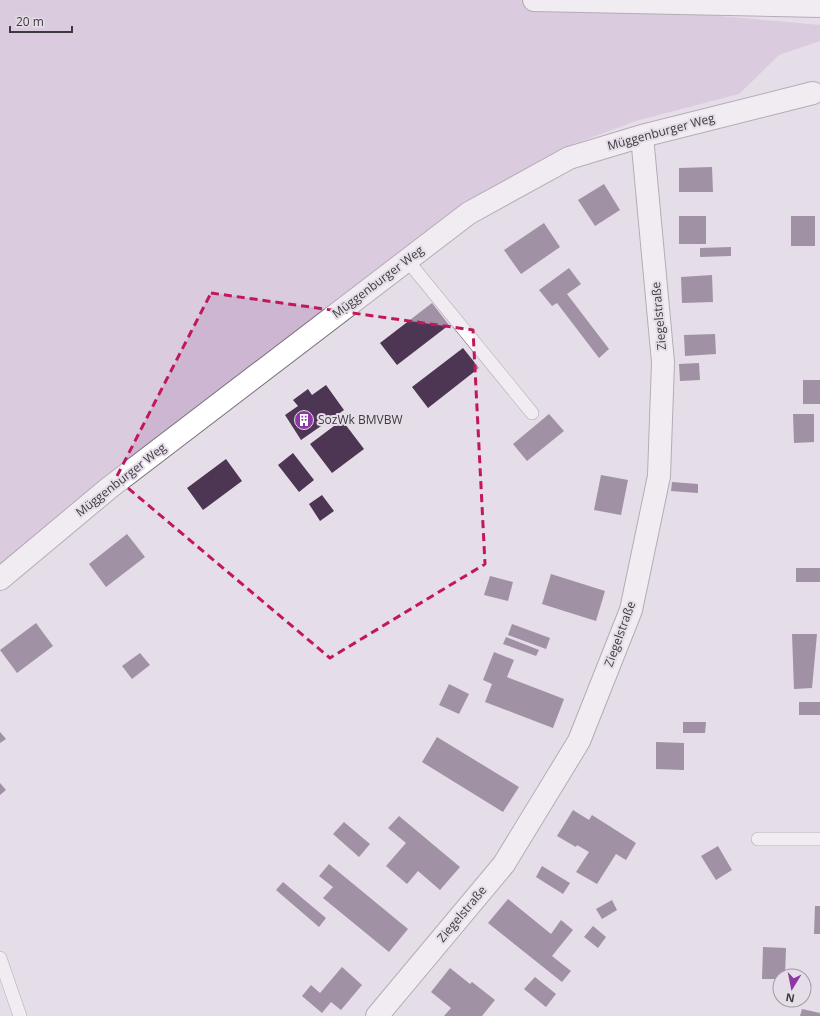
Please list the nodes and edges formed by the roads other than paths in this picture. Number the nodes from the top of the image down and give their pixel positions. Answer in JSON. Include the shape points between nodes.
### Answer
{"nodes":[{"id":1,"x":534,"y":0,"type":"edge"},
{"id":2,"x":584,"y":1,"type":"edge"},
{"id":3,"x":820,"y":6,"type":"edge"},
{"id":4,"x":813,"y":93,"type":"dead end"},
{"id":5,"x":642,"y":136,"type":"junction"},
{"id":6,"x":407,"y":260,"type":"junction"},
{"id":7,"x":532,"y":413,"type":"dead end"},
{"id":8,"x":0,"y":579,"type":"edge"},
{"id":9,"x":758,"y":839,"type":"dead end"},
{"id":10,"x":820,"y":839,"type":"edge"},
{"id":11,"x":0,"y":958,"type":"edge"},
{"id":12,"x":20,"y":1016,"type":"edge"},
{"id":13,"x":377,"y":1016,"type":"edge"}],
"edges":[{"from":1,"to":2,"type":"street"},
{"from":2,"to":3,"type":"street"},
{"from":4,"to":5,"type":"street","name":"Müggenburger Weg"},
{"from":5,"to":6,"type":"street","name":"Müggenburger Weg","via":[[569,158],[470,213]]},
{"from":5,"to":13,"type":"street","name":"Ziegelstraße","via":[[663,362],[659,476],[630,610],[579,741],[504,864]]},
{"from":6,"to":7,"type":"lane"},
{"from":6,"to":8,"type":"street","name":"Müggenburger Weg","via":[[109,488]]},
{"from":9,"to":10,"type":"lane"},
{"from":11,"to":12,"type":"lane"}]}
